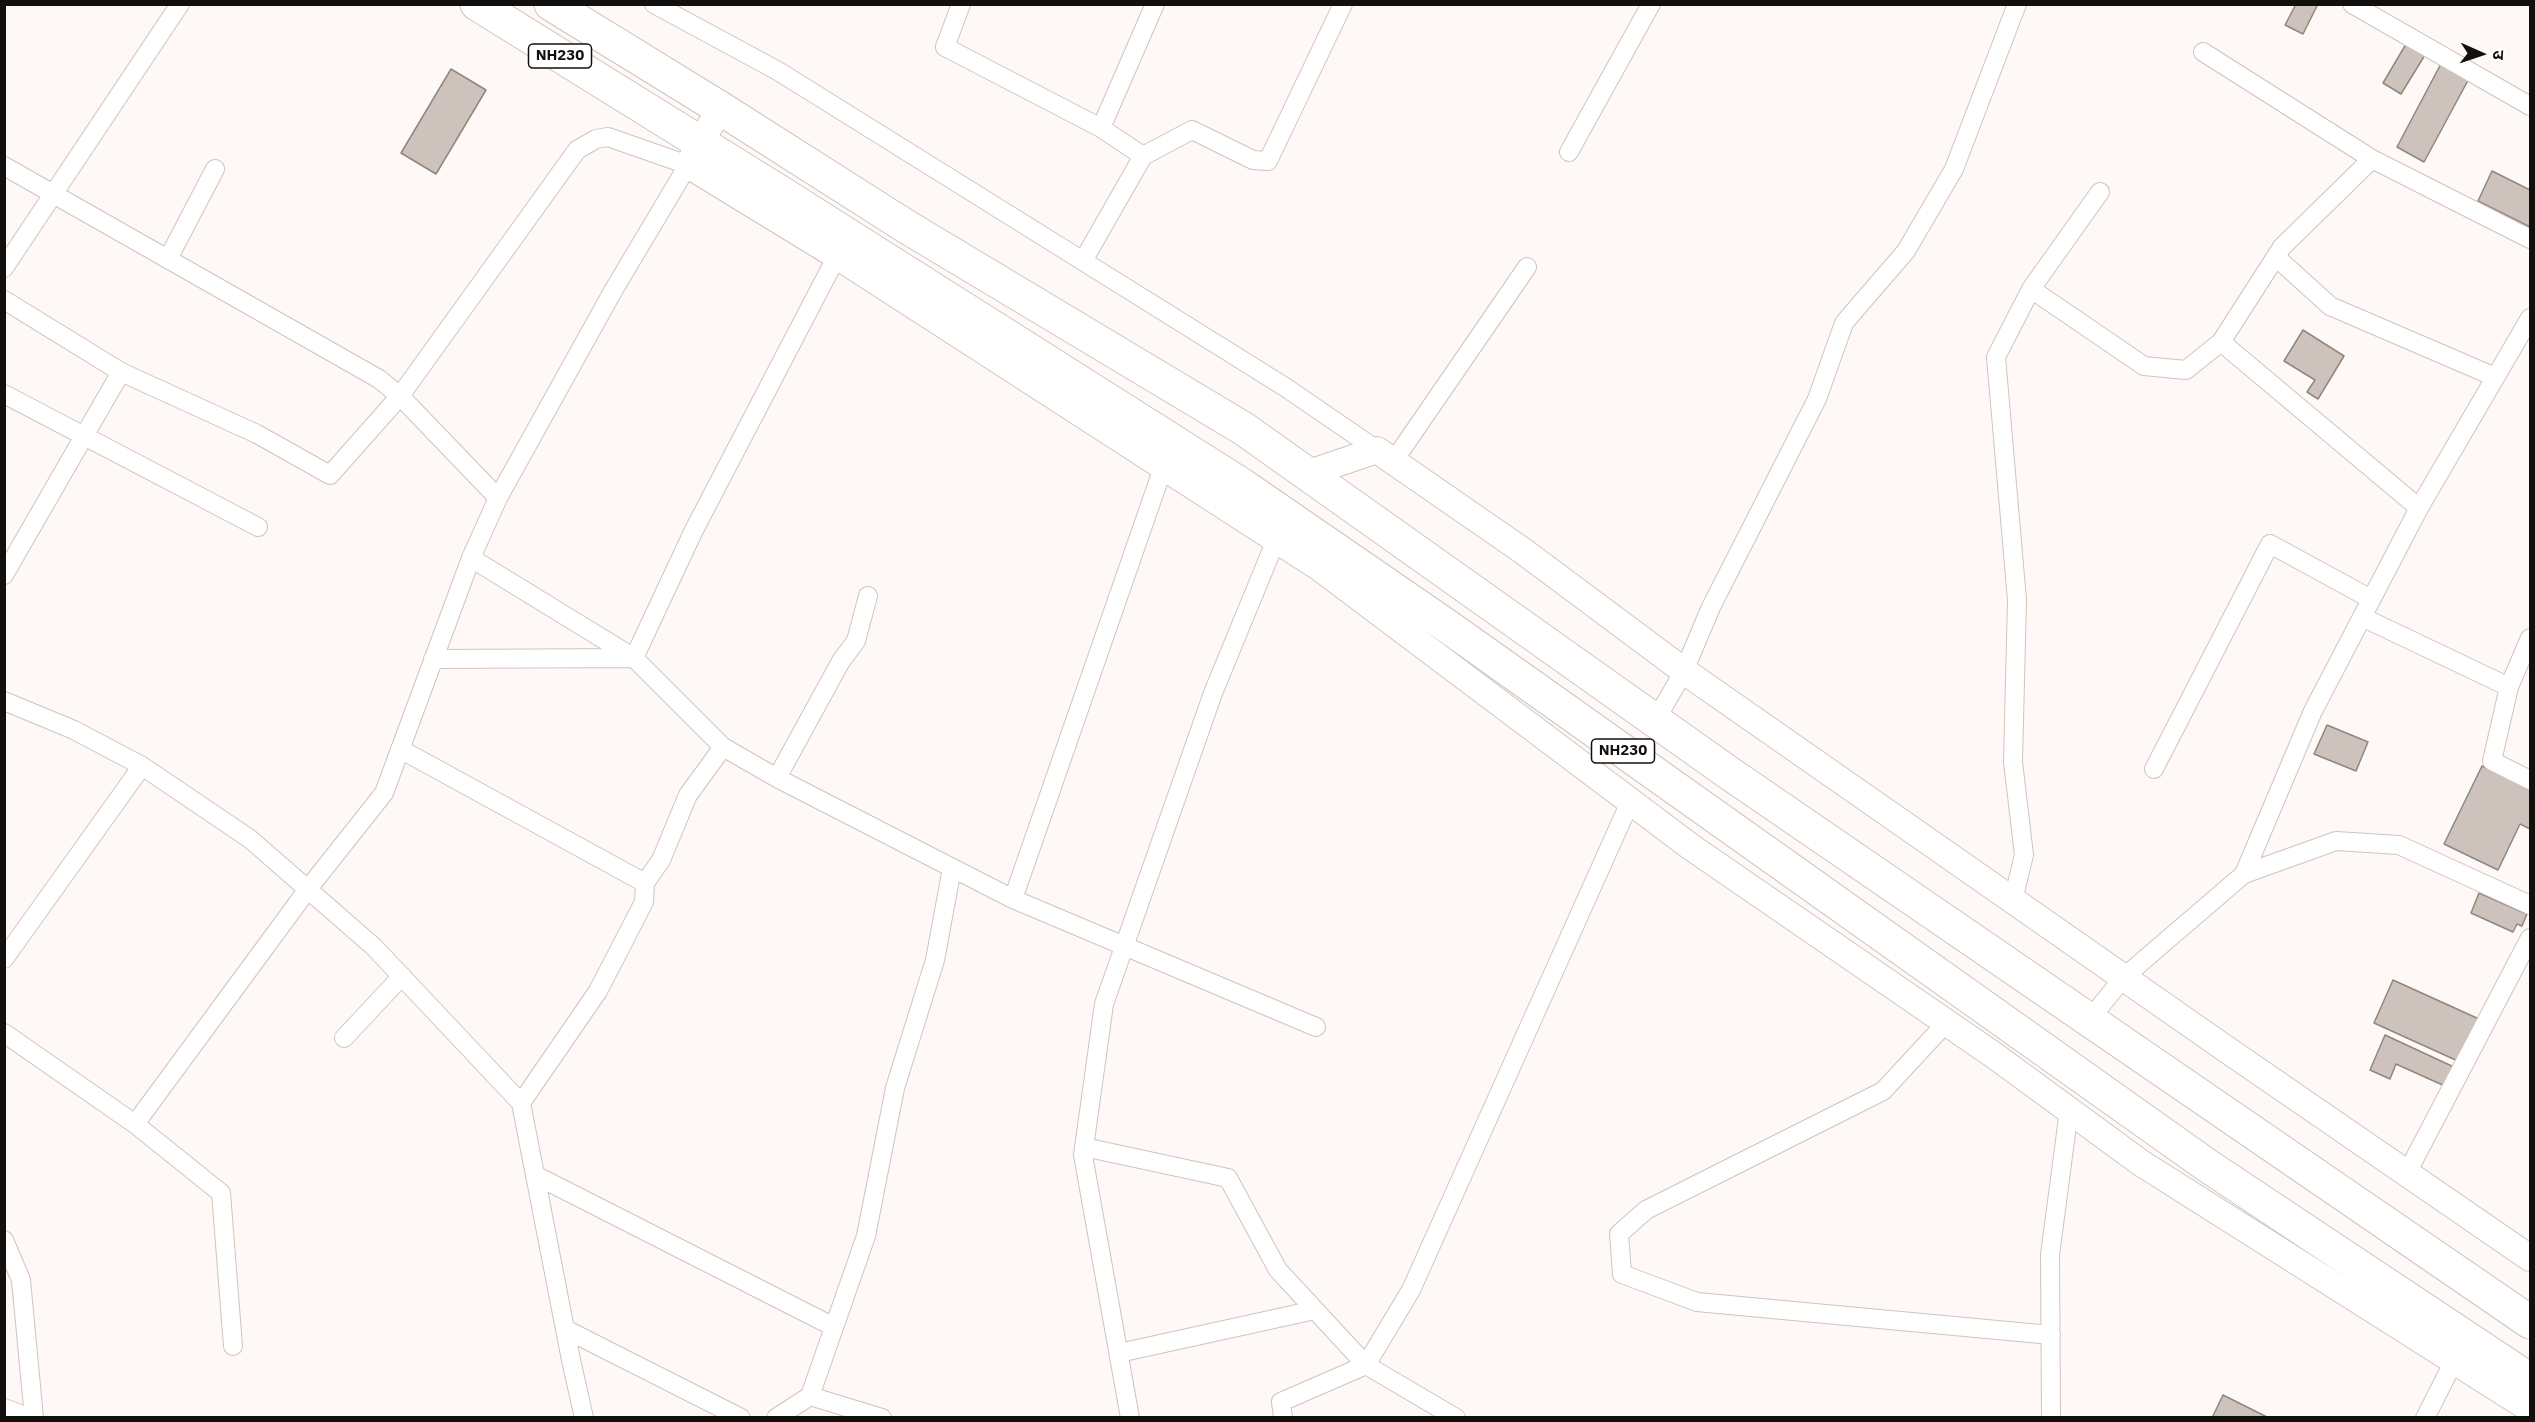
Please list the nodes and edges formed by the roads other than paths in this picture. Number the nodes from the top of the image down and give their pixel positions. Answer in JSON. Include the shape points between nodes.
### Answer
{"nodes":[{"id":1,"x":180,"y":4,"type":"edge"},
{"id":2,"x":477,"y":4,"type":"edge"},
{"id":3,"x":551,"y":4,"type":"edge"},
{"id":4,"x":654,"y":4,"type":"edge"},
{"id":5,"x":961,"y":4,"type":"edge"},
{"id":6,"x":1155,"y":4,"type":"edge"},
{"id":7,"x":1343,"y":4,"type":"edge"},
{"id":8,"x":1651,"y":4,"type":"edge"},
{"id":9,"x":2017,"y":4,"type":"edge"},
{"id":10,"x":2352,"y":4,"type":"edge"},
{"id":11,"x":2203,"y":52,"type":"dead end"},
{"id":12,"x":2530,"y":106,"type":"edge"},
{"id":13,"x":720,"y":108,"type":"junction"},
{"id":14,"x":1101,"y":128,"type":"junction"},
{"id":15,"x":1569,"y":152,"type":"dead end"},
{"id":16,"x":695,"y":154,"type":"junction"},
{"id":17,"x":1143,"y":156,"type":"junction"},
{"id":18,"x":2372,"y":159,"type":"junction"},
{"id":19,"x":4,"y":166,"type":"edge"},
{"id":20,"x":215,"y":169,"type":"dead end"},
{"id":21,"x":2100,"y":192,"type":"dead end"},
{"id":22,"x":52,"y":193,"type":"junction"},
{"id":23,"x":2530,"y":239,"type":"edge"},
{"id":24,"x":837,"y":256,"type":"junction"},
{"id":25,"x":2276,"y":256,"type":"junction"},
{"id":26,"x":168,"y":259,"type":"junction"},
{"id":27,"x":1083,"y":261,"type":"junction"},
{"id":28,"x":1527,"y":267,"type":"dead end"},
{"id":29,"x":4,"y":268,"type":"edge"},
{"id":30,"x":2031,"y":289,"type":"junction"},
{"id":31,"x":4,"y":300,"type":"edge"},
{"id":32,"x":2530,"y":318,"type":"edge"},
{"id":33,"x":2221,"y":342,"type":"junction"},
{"id":34,"x":121,"y":372,"type":"junction"},
{"id":35,"x":2496,"y":377,"type":"junction"},
{"id":36,"x":4,"y":394,"type":"edge"},
{"id":37,"x":400,"y":396,"type":"junction"},
{"id":38,"x":83,"y":437,"type":"junction"},
{"id":39,"x":1385,"y":456,"type":"junction"},
{"id":40,"x":1163,"y":468,"type":"junction"},
{"id":41,"x":1309,"y":473,"type":"junction"},
{"id":42,"x":498,"y":498,"type":"junction"},
{"id":43,"x":2419,"y":508,"type":"junction"},
{"id":44,"x":258,"y":527,"type":"dead end"},
{"id":45,"x":1276,"y":540,"type":"junction"},
{"id":46,"x":1321,"y":554,"type":"junction"},
{"id":47,"x":471,"y":558,"type":"junction"},
{"id":48,"x":4,"y":575,"type":"edge"},
{"id":49,"x":868,"y":596,"type":"dead end"},
{"id":50,"x":2372,"y":599,"type":"junction"},
{"id":51,"x":2362,"y":617,"type":"junction"},
{"id":52,"x":2530,"y":638,"type":"edge"},
{"id":53,"x":634,"y":658,"type":"junction"},
{"id":54,"x":433,"y":659,"type":"junction"},
{"id":55,"x":1684,"y":671,"type":"junction"},
{"id":56,"x":2509,"y":687,"type":"junction"},
{"id":57,"x":4,"y":701,"type":"edge"},
{"id":58,"x":1655,"y":721,"type":"junction"},
{"id":59,"x":723,"y":747,"type":"junction"},
{"id":60,"x":400,"y":748,"type":"junction"},
{"id":61,"x":142,"y":766,"type":"junction"},
{"id":62,"x":2154,"y":769,"type":"dead end"},
{"id":63,"x":777,"y":778,"type":"junction"},
{"id":64,"x":2530,"y":780,"type":"edge"},
{"id":65,"x":1630,"y":802,"type":"junction"},
{"id":66,"x":952,"y":867,"type":"junction"},
{"id":67,"x":2244,"y":874,"type":"junction"},
{"id":68,"x":645,"y":883,"type":"junction"},
{"id":69,"x":308,"y":890,"type":"junction"},
{"id":70,"x":1013,"y":899,"type":"junction"},
{"id":71,"x":2013,"y":900,"type":"junction"},
{"id":72,"x":2530,"y":905,"type":"edge"},
{"id":73,"x":2530,"y":938,"type":"edge"},
{"id":74,"x":1125,"y":946,"type":"junction"},
{"id":75,"x":4,"y":959,"type":"edge"},
{"id":76,"x":402,"y":976,"type":"junction"},
{"id":77,"x":2124,"y":977,"type":"junction"},
{"id":78,"x":2089,"y":1020,"type":"junction"},
{"id":79,"x":1946,"y":1023,"type":"junction"},
{"id":80,"x":1316,"y":1027,"type":"dead end"},
{"id":81,"x":4,"y":1033,"type":"edge"},
{"id":82,"x":344,"y":1038,"type":"dead end"},
{"id":83,"x":2030,"y":1040,"type":"junction"},
{"id":84,"x":1995,"y":1056,"type":"junction"},
{"id":85,"x":521,"y":1103,"type":"junction"},
{"id":86,"x":2069,"y":1110,"type":"junction"},
{"id":87,"x":135,"y":1124,"type":"junction"},
{"id":88,"x":1084,"y":1147,"type":"junction"},
{"id":89,"x":2407,"y":1173,"type":"junction"},
{"id":90,"x":535,"y":1175,"type":"junction"},
{"id":91,"x":4,"y":1240,"type":"edge"},
{"id":92,"x":2530,"y":1258,"type":"edge"},
{"id":93,"x":1315,"y":1310,"type":"junction"},
{"id":94,"x":2530,"y":1322,"type":"edge"},
{"id":95,"x":834,"y":1327,"type":"junction"},
{"id":96,"x":565,"y":1329,"type":"junction"},
{"id":97,"x":2050,"y":1335,"type":"junction"},
{"id":98,"x":233,"y":1346,"type":"dead end"},
{"id":99,"x":1119,"y":1353,"type":"junction"},
{"id":100,"x":2454,"y":1361,"type":"junction"},
{"id":101,"x":1366,"y":1365,"type":"junction"},
{"id":102,"x":2530,"y":1380,"type":"edge"},
{"id":103,"x":810,"y":1396,"type":"junction"},
{"id":104,"x":4,"y":1408,"type":"edge"},
{"id":105,"x":2530,"y":1409,"type":"edge"},
{"id":106,"x":32,"y":1418,"type":"edge"},
{"id":107,"x":585,"y":1418,"type":"edge"},
{"id":108,"x":741,"y":1418,"type":"edge"},
{"id":109,"x":776,"y":1418,"type":"edge"},
{"id":110,"x":882,"y":1418,"type":"edge"},
{"id":111,"x":1130,"y":1418,"type":"edge"},
{"id":112,"x":1283,"y":1418,"type":"edge"},
{"id":113,"x":1456,"y":1418,"type":"edge"},
{"id":114,"x":2051,"y":1418,"type":"edge"},
{"id":115,"x":2425,"y":1418,"type":"edge"}],
"edges":[{"from":1,"to":22,"type":"street"},
{"from":2,"to":16,"type":"highway","number":"NH230","via":[[644,107]]},
{"from":3,"to":13,"type":"highway","number":"NH230"},
{"from":4,"to":27,"type":"street","via":[[778,71]]},
{"from":5,"to":14,"type":"street","via":[[945,47]]},
{"from":6,"to":14,"type":"street"},
{"from":7,"to":17,"type":"street","via":[[1268,161],[1253,160],[1192,130]]},
{"from":8,"to":15,"type":"street"},
{"from":9,"to":55,"type":"street","via":[[1954,169],[1906,251],[1844,323],[1817,399],[1711,607]]},
{"from":10,"to":12,"type":"street"},
{"from":11,"to":18,"type":"street"},
{"from":13,"to":16,"type":"street"},
{"from":13,"to":41,"type":"highway","number":"NH230","via":[[908,227],[1244,429]]},
{"from":14,"to":17,"type":"street"},
{"from":16,"to":24,"type":"street"},
{"from":16,"to":37,"type":"street","via":[[608,137],[578,150]]},
{"from":16,"to":42,"type":"street","via":[[613,291]]},
{"from":16,"to":46,"type":"highway","number":"NH230","via":[[1242,485]]},
{"from":17,"to":27,"type":"street"},
{"from":18,"to":23,"type":"street"},
{"from":18,"to":25,"type":"street"},
{"from":19,"to":22,"type":"street"},
{"from":20,"to":26,"type":"street"},
{"from":21,"to":30,"type":"street"},
{"from":22,"to":26,"type":"street"},
{"from":22,"to":29,"type":"street"},
{"from":24,"to":40,"type":"street"},
{"from":24,"to":53,"type":"street","via":[[694,530]]},
{"from":25,"to":33,"type":"street"},
{"from":25,"to":35,"type":"street","via":[[2330,306]]},
{"from":26,"to":37,"type":"street","via":[[379,379]]},
{"from":27,"to":39,"type":"street","via":[[1285,387]]},
{"from":28,"to":39,"type":"street"},
{"from":30,"to":33,"type":"street","via":[[2144,366],[2186,370]]},
{"from":30,"to":71,"type":"street","via":[[1996,357],[2017,600],[2013,762],[2024,855]]},
{"from":31,"to":34,"type":"street"},
{"from":32,"to":35,"type":"street"},
{"from":33,"to":43,"type":"street"},
{"from":34,"to":37,"type":"street","via":[[257,434],[330,476]]},
{"from":34,"to":38,"type":"street"},
{"from":35,"to":43,"type":"street"},
{"from":36,"to":38,"type":"street"},
{"from":37,"to":42,"type":"street"},
{"from":38,"to":44,"type":"street"},
{"from":38,"to":48,"type":"street"},
{"from":39,"to":41,"type":"street"},
{"from":39,"to":55,"type":"street","via":[[1523,551]]},
{"from":40,"to":45,"type":"street"},
{"from":40,"to":70,"type":"street"},
{"from":41,"to":58,"type":"highway","number":"NH230"},
{"from":42,"to":47,"type":"street"},
{"from":43,"to":50,"type":"street"},
{"from":45,"to":46,"type":"street"},
{"from":45,"to":74,"type":"street","via":[[1213,693]]},
{"from":46,"to":65,"type":"street"},
{"from":46,"to":83,"type":"highway","number":"NH230","via":[[1447,626]]},
{"from":47,"to":53,"type":"street"},
{"from":47,"to":54,"type":"street"},
{"from":49,"to":63,"type":"street","via":[[856,641],[841,661]]},
{"from":50,"to":51,"type":"street"},
{"from":50,"to":62,"type":"street","via":[[2270,544]]},
{"from":51,"to":56,"type":"street"},
{"from":51,"to":67,"type":"street","via":[[2313,711]]},
{"from":52,"to":56,"type":"street"},
{"from":53,"to":54,"type":"street"},
{"from":53,"to":59,"type":"street"},
{"from":54,"to":60,"type":"street"},
{"from":55,"to":58,"type":"street"},
{"from":55,"to":71,"type":"street"},
{"from":56,"to":64,"type":"street","via":[[2492,760]]},
{"from":57,"to":61,"type":"street","via":[[74,730]]},
{"from":58,"to":78,"type":"highway","number":"NH230"},
{"from":59,"to":63,"type":"street"},
{"from":59,"to":68,"type":"street","via":[[688,795],[661,860]]},
{"from":60,"to":68,"type":"street"},
{"from":60,"to":69,"type":"street","via":[[384,793]]},
{"from":61,"to":69,"type":"street","via":[[250,839]]},
{"from":61,"to":75,"type":"street"},
{"from":63,"to":66,"type":"street"},
{"from":65,"to":79,"type":"street"},
{"from":65,"to":101,"type":"street","via":[[1411,1290]]},
{"from":66,"to":70,"type":"street"},
{"from":66,"to":95,"type":"street","via":[[935,960],[895,1088],[866,1236]]},
{"from":67,"to":72,"type":"street","via":[[2336,842],[2399,845]]},
{"from":67,"to":77,"type":"street"},
{"from":68,"to":85,"type":"street","via":[[644,902],[598,992]]},
{"from":69,"to":76,"type":"street"},
{"from":69,"to":87,"type":"street"},
{"from":70,"to":74,"type":"street"},
{"from":71,"to":77,"type":"street"},
{"from":73,"to":89,"type":"street"},
{"from":74,"to":80,"type":"street"},
{"from":74,"to":88,"type":"street","via":[[1104,1004]]},
{"from":76,"to":82,"type":"street"},
{"from":76,"to":85,"type":"street"},
{"from":77,"to":78,"type":"street"},
{"from":77,"to":89,"type":"street"},
{"from":78,"to":94,"type":"highway","number":"NH230"},
{"from":79,"to":84,"type":"street"},
{"from":79,"to":97,"type":"street","via":[[1883,1091],[1646,1210],[1619,1234],[1622,1274],[1697,1302]]},
{"from":81,"to":87,"type":"street"},
{"from":83,"to":84,"type":"street"},
{"from":83,"to":102,"type":"highway","number":"NH230","via":[[2208,1166]]},
{"from":84,"to":86,"type":"street"},
{"from":85,"to":90,"type":"street"},
{"from":86,"to":97,"type":"street","via":[[2050,1255]]},
{"from":86,"to":100,"type":"street","via":[[2141,1163]]},
{"from":87,"to":98,"type":"street","via":[[221,1193]]},
{"from":88,"to":93,"type":"street","via":[[1228,1178],[1278,1270]]},
{"from":88,"to":99,"type":"street"},
{"from":89,"to":92,"type":"street"},
{"from":90,"to":95,"type":"street"},
{"from":90,"to":96,"type":"street"},
{"from":91,"to":106,"type":"street","via":[[21,1280]]},
{"from":93,"to":99,"type":"street"},
{"from":93,"to":101,"type":"street"},
{"from":95,"to":103,"type":"street"},
{"from":96,"to":107,"type":"street"},
{"from":96,"to":108,"type":"street"},
{"from":97,"to":114,"type":"street"},
{"from":99,"to":111,"type":"street"},
{"from":100,"to":105,"type":"street"},
{"from":100,"to":115,"type":"street"},
{"from":101,"to":112,"type":"street","via":[[1281,1402]]},
{"from":101,"to":113,"type":"street"},
{"from":103,"to":109,"type":"street"},
{"from":103,"to":110,"type":"street"},
{"from":104,"to":106,"type":"street"}]}
